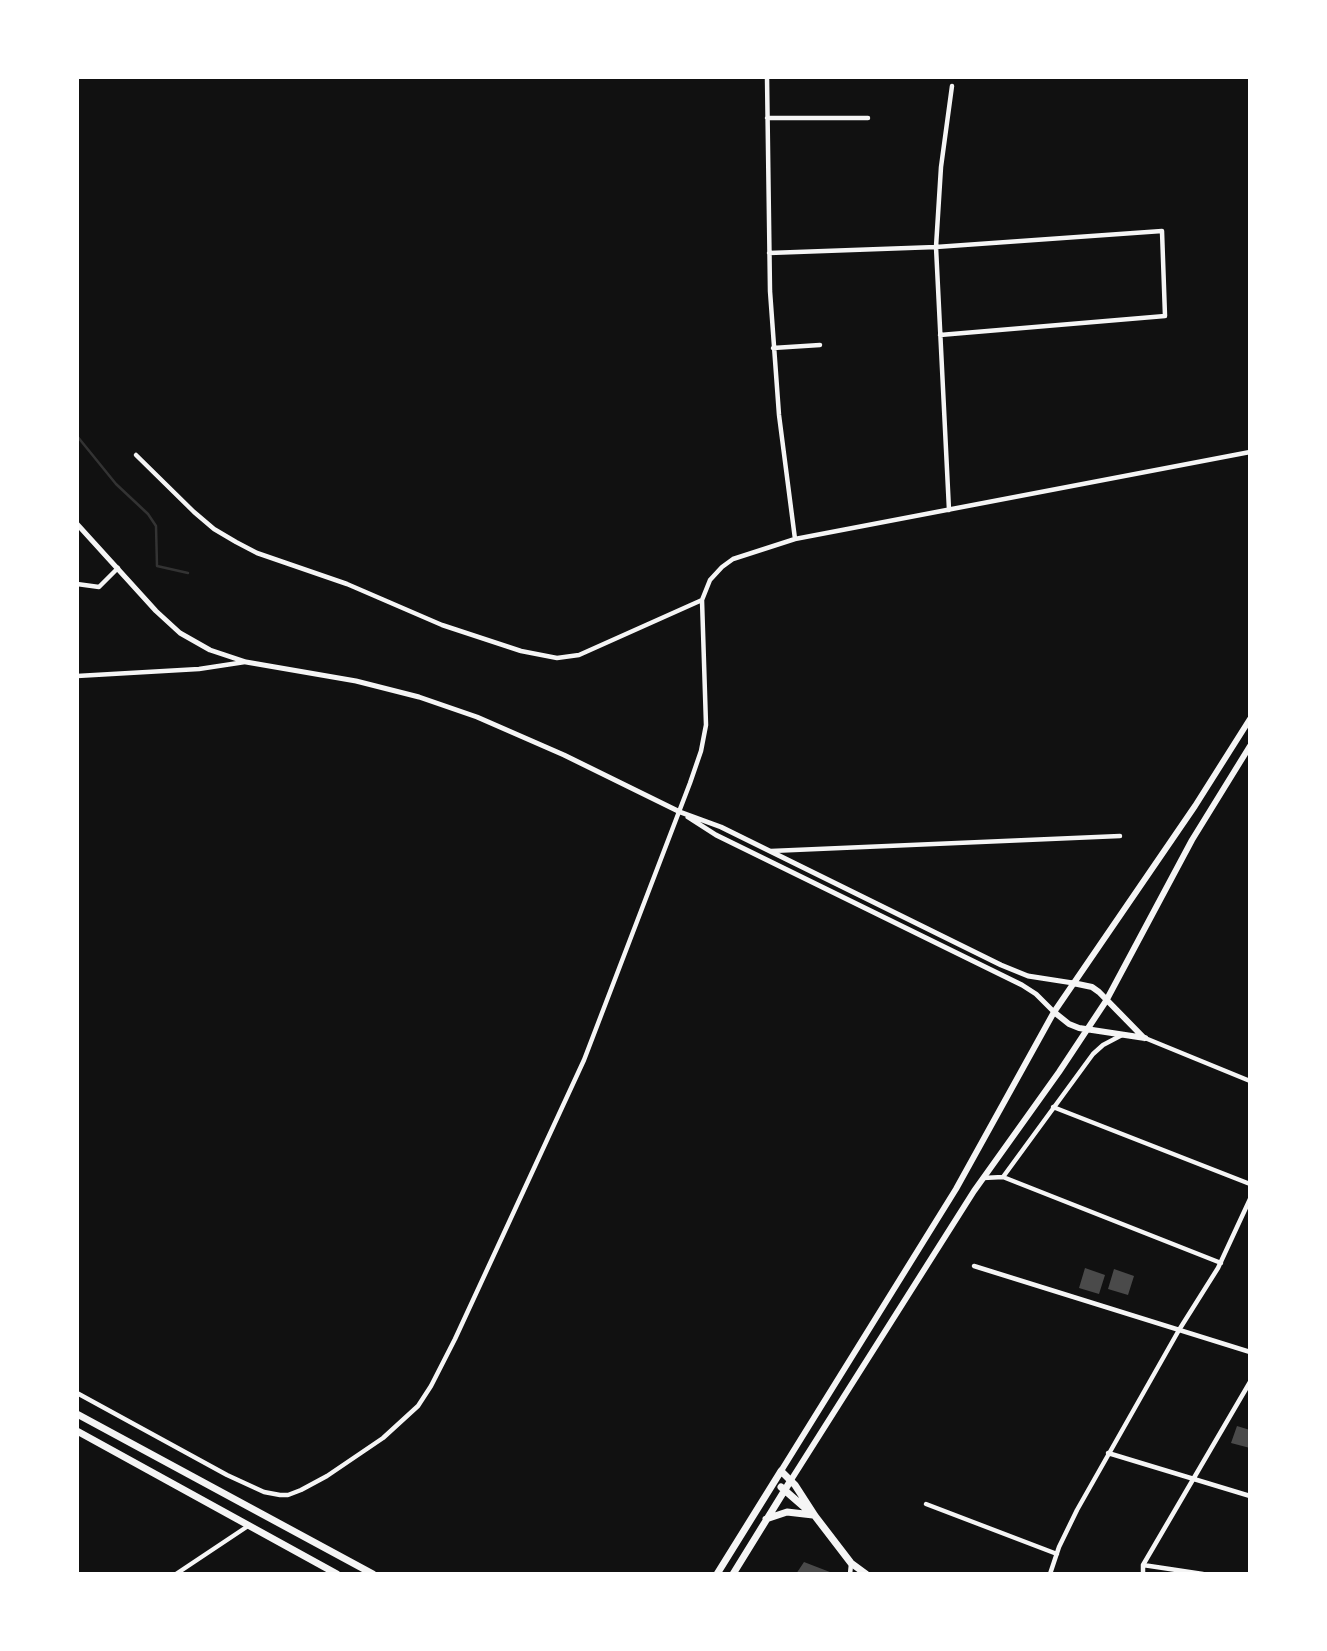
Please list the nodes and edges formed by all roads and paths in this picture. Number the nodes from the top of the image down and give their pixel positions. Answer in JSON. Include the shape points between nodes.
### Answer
{"nodes":[{"id":1,"x":767,"y":77,"type":"edge"},
{"id":2,"x":953,"y":86,"type":"dead end"},
{"id":3,"x":767,"y":118,"type":"junction"},
{"id":4,"x":868,"y":118,"type":"dead end"},
{"id":5,"x":936,"y":247,"type":"junction"},
{"id":6,"x":769,"y":253,"type":"junction"},
{"id":7,"x":940,"y":335,"type":"junction"},
{"id":8,"x":820,"y":345,"type":"dead end"},
{"id":9,"x":773,"y":348,"type":"junction"},
{"id":10,"x":1250,"y":452,"type":"edge"},
{"id":11,"x":136,"y":455,"type":"dead end"},
{"id":12,"x":949,"y":510,"type":"junction"},
{"id":13,"x":77,"y":524,"type":"edge"},
{"id":14,"x":795,"y":539,"type":"junction"},
{"id":15,"x":118,"y":568,"type":"junction"},
{"id":16,"x":77,"y":584,"type":"edge"},
{"id":17,"x":702,"y":600,"type":"junction"},
{"id":18,"x":246,"y":662,"type":"junction"},
{"id":19,"x":77,"y":676,"type":"edge"},
{"id":20,"x":1250,"y":719,"type":"edge"},
{"id":21,"x":1250,"y":746,"type":"edge"},
{"id":22,"x":680,"y":811,"type":"junction"},
{"id":23,"x":1120,"y":836,"type":"dead end"},
{"id":24,"x":770,"y":850,"type":"junction"},
{"id":25,"x":1073,"y":983,"type":"junction"},
{"id":26,"x":1105,"y":1001,"type":"junction"},
{"id":27,"x":1054,"y":1012,"type":"junction"},
{"id":28,"x":1088,"y":1029,"type":"junction"},
{"id":29,"x":1122,"y":1035,"type":"junction"},
{"id":30,"x":1145,"y":1038,"type":"junction"},
{"id":31,"x":1250,"y":1081,"type":"edge"},
{"id":32,"x":1053,"y":1107,"type":"junction"},
{"id":33,"x":1003,"y":1177,"type":"junction"},
{"id":34,"x":983,"y":1178,"type":"junction"},
{"id":35,"x":1250,"y":1184,"type":"edge"},
{"id":36,"x":1250,"y":1199,"type":"edge"},
{"id":37,"x":1221,"y":1263,"type":"junction"},
{"id":38,"x":974,"y":1266,"type":"dead end"},
{"id":39,"x":1179,"y":1330,"type":"junction"},
{"id":40,"x":1250,"y":1352,"type":"edge"},
{"id":41,"x":1250,"y":1382,"type":"edge"},
{"id":42,"x":77,"y":1393,"type":"edge"},
{"id":43,"x":77,"y":1414,"type":"edge"},
{"id":44,"x":77,"y":1431,"type":"edge"},
{"id":45,"x":1108,"y":1453,"type":"junction"},
{"id":46,"x":781,"y":1471,"type":"junction"},
{"id":47,"x":1193,"y":1479,"type":"junction"},
{"id":48,"x":791,"y":1480,"type":"junction"},
{"id":49,"x":774,"y":1481,"type":"junction"},
{"id":50,"x":784,"y":1490,"type":"junction"},
{"id":51,"x":1250,"y":1496,"type":"edge"},
{"id":52,"x":926,"y":1504,"type":"dead end"},
{"id":53,"x":815,"y":1516,"type":"junction"},
{"id":54,"x":766,"y":1519,"type":"junction"},
{"id":55,"x":250,"y":1525,"type":"junction"},
{"id":56,"x":1057,"y":1554,"type":"junction"},
{"id":57,"x":851,"y":1563,"type":"junction"},
{"id":58,"x":1143,"y":1565,"type":"junction"},
{"id":59,"x":176,"y":1574,"type":"edge"},
{"id":60,"x":337,"y":1574,"type":"edge"},
{"id":61,"x":373,"y":1574,"type":"edge"},
{"id":62,"x":717,"y":1574,"type":"edge"},
{"id":63,"x":733,"y":1574,"type":"edge"},
{"id":64,"x":850,"y":1574,"type":"edge"},
{"id":65,"x":866,"y":1574,"type":"edge"},
{"id":66,"x":1050,"y":1574,"type":"edge"},
{"id":67,"x":1143,"y":1574,"type":"edge"},
{"id":68,"x":1203,"y":1574,"type":"edge"}],
"edges":[{"from":1,"to":3,"type":"street"},
{"from":2,"to":5,"type":"street"},
{"from":3,"to":4,"type":"street"},
{"from":3,"to":6,"type":"street"},
{"from":5,"to":6,"type":"street"},
{"from":5,"to":7,"type":"street"},
{"from":5,"to":7,"type":"street","via":[[1162,231],[1165,316]]},
{"from":6,"to":9,"type":"street"},
{"from":7,"to":12,"type":"street"},
{"from":8,"to":9,"type":"street"},
{"from":9,"to":14,"type":"street"},
{"from":10,"to":12,"type":"street"},
{"from":11,"to":17,"type":"street","via":[[214,529],[257,553],[521,651],[557,657],[579,655]]},
{"from":12,"to":14,"type":"street"},
{"from":13,"to":15,"type":"street"},
{"from":14,"to":17,"type":"street","via":[[733,559],[710,580]]},
{"from":15,"to":16,"type":"street","via":[[99,587]]},
{"from":15,"to":18,"type":"street","via":[[180,633]]},
{"from":17,"to":22,"type":"street","via":[[706,725],[702,751]]},
{"from":18,"to":19,"type":"street"},
{"from":18,"to":22,"type":"street","via":[[356,681],[450,707]]},
{"from":20,"to":25,"type":"main road"},
{"from":21,"to":26,"type":"main road","via":[[1192,840]]},
{"from":22,"to":24,"type":"street"},
{"from":22,"to":27,"type":"street","via":[[716,835],[1022,985]]},
{"from":22,"to":42,"type":"street","via":[[579,1072],[455,1339],[431,1386],[409,1416],[327,1476],[280,1495],[236,1480]]},
{"from":23,"to":24,"type":"street"},
{"from":24,"to":25,"type":"street","via":[[1009,969]]},
{"from":25,"to":26,"type":"main road","via":[[1092,987]]},
{"from":25,"to":27,"type":"main road"},
{"from":26,"to":28,"type":"main road"},
{"from":26,"to":30,"type":"main road"},
{"from":27,"to":28,"type":"main road","via":[[1069,1024]]},
{"from":27,"to":46,"type":"main road","via":[[956,1189]]},
{"from":28,"to":29,"type":"main road"},
{"from":28,"to":34,"type":"main road"},
{"from":29,"to":30,"type":"main road"},
{"from":29,"to":32,"type":"street","via":[[1093,1054]]},
{"from":30,"to":31,"type":"street"},
{"from":32,"to":33,"type":"street"},
{"from":32,"to":35,"type":"street"},
{"from":33,"to":34,"type":"street"},
{"from":33,"to":37,"type":"street"},
{"from":34,"to":48,"type":"main road"},
{"from":36,"to":37,"type":"street"},
{"from":37,"to":39,"type":"street"},
{"from":38,"to":39,"type":"street"},
{"from":39,"to":40,"type":"street"},
{"from":39,"to":45,"type":"street"},
{"from":41,"to":47,"type":"street"},
{"from":43,"to":61,"type":"highway"},
{"from":44,"to":55,"type":"highway"},
{"from":45,"to":47,"type":"street"},
{"from":45,"to":56,"type":"street"},
{"from":46,"to":48,"type":"highway"},
{"from":46,"to":49,"type":"highway"},
{"from":47,"to":51,"type":"street"},
{"from":47,"to":58,"type":"street"},
{"from":48,"to":50,"type":"highway"},
{"from":48,"to":53,"type":"highway"},
{"from":49,"to":50,"type":"highway"},
{"from":49,"to":62,"type":"highway"},
{"from":50,"to":53,"type":"highway"},
{"from":50,"to":54,"type":"highway"},
{"from":52,"to":56,"type":"street"},
{"from":53,"to":54,"type":"highway","via":[[787,1512]]},
{"from":53,"to":57,"type":"highway"},
{"from":54,"to":63,"type":"highway"},
{"from":55,"to":59,"type":"street"},
{"from":55,"to":60,"type":"highway"},
{"from":56,"to":66,"type":"street"},
{"from":57,"to":64,"type":"street"},
{"from":57,"to":65,"type":"highway"},
{"from":58,"to":67,"type":"street"},
{"from":58,"to":68,"type":"street"}]}
